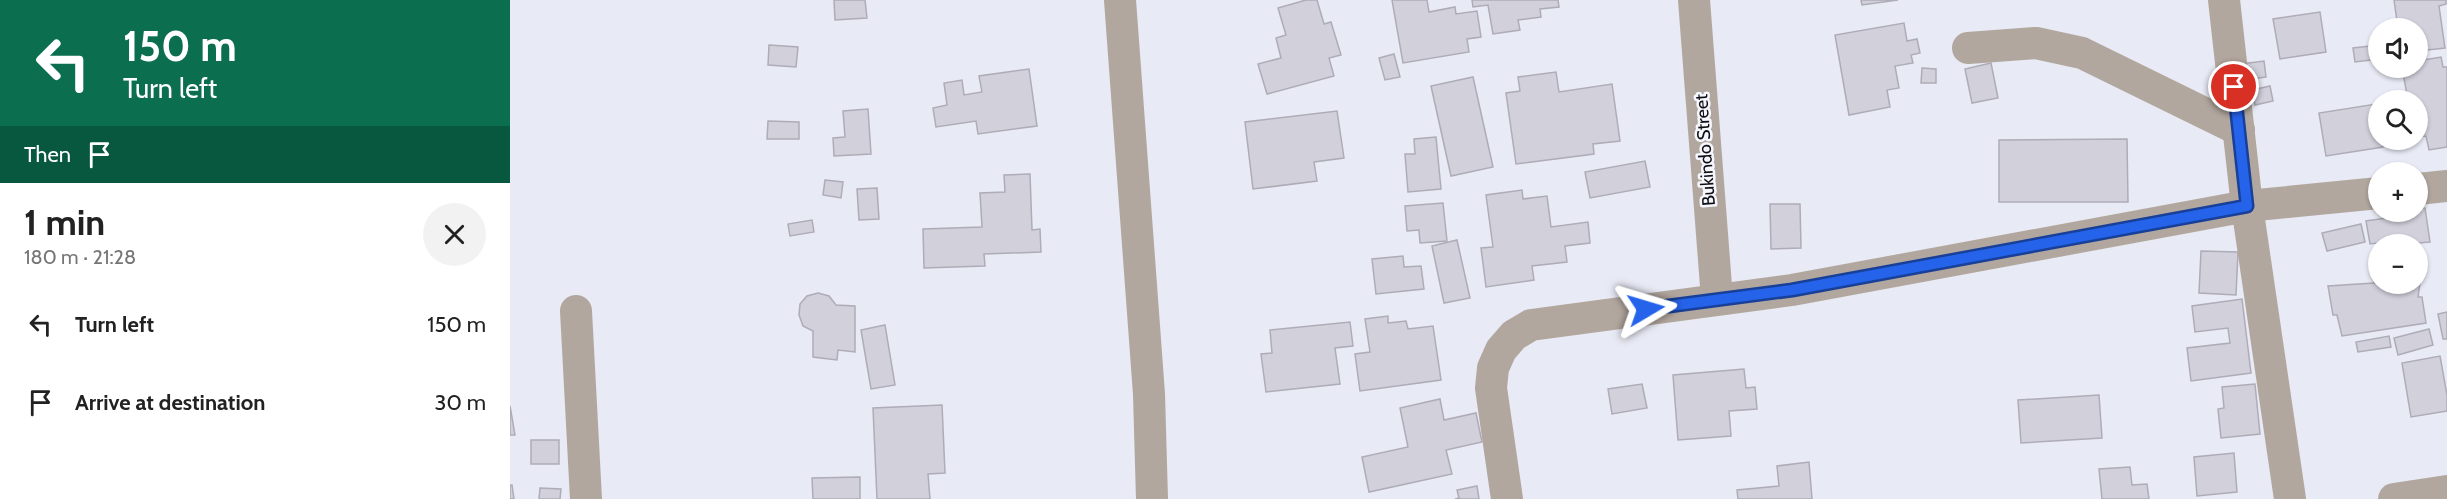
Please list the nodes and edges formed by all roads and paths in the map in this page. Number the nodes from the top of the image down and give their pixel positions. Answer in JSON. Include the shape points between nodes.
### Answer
{"nodes":[{"id":1,"x":1120,"y":0,"type":"edge"},
{"id":2,"x":1694,"y":0,"type":"edge"},
{"id":3,"x":2224,"y":0,"type":"edge"},
{"id":4,"x":1968,"y":48,"type":"dead end"},
{"id":5,"x":2239,"y":130,"type":"junction"},
{"id":6,"x":2447,"y":186,"type":"edge"},
{"id":7,"x":2428,"y":188,"type":"edge"},
{"id":8,"x":2368,"y":194,"type":"edge"},
{"id":9,"x":2247,"y":206,"type":"junction"},
{"id":10,"x":1716,"y":299,"type":"junction"},
{"id":11,"x":576,"y":311,"type":"dead end"},
{"id":12,"x":2447,"y":491,"type":"edge"},
{"id":13,"x":586,"y":499,"type":"edge"},
{"id":14,"x":1152,"y":499,"type":"edge"},
{"id":15,"x":1507,"y":499,"type":"edge"},
{"id":16,"x":2290,"y":499,"type":"edge"},
{"id":17,"x":2394,"y":499,"type":"edge"}],
"edges":[{"from":1,"to":14,"type":"street","via":[[1149,394]]},
{"from":2,"to":10,"type":"street","name":"Bukindo Street"},
{"from":3,"to":5,"type":"street"},
{"from":4,"to":5,"type":"street","via":[[2036,43],[2082,53]]},
{"from":5,"to":9,"type":"street"},
{"from":6,"to":7,"type":"street"},
{"from":8,"to":9,"type":"street"},
{"from":9,"to":10,"type":"street","via":[[1792,290]]},
{"from":9,"to":16,"type":"street"},
{"from":10,"to":15,"type":"street","via":[[1551,321],[1531,325],[1514,335],[1493,368],[1491,388]]},
{"from":11,"to":13,"type":"street"},
{"from":12,"to":17,"type":"street"}]}
